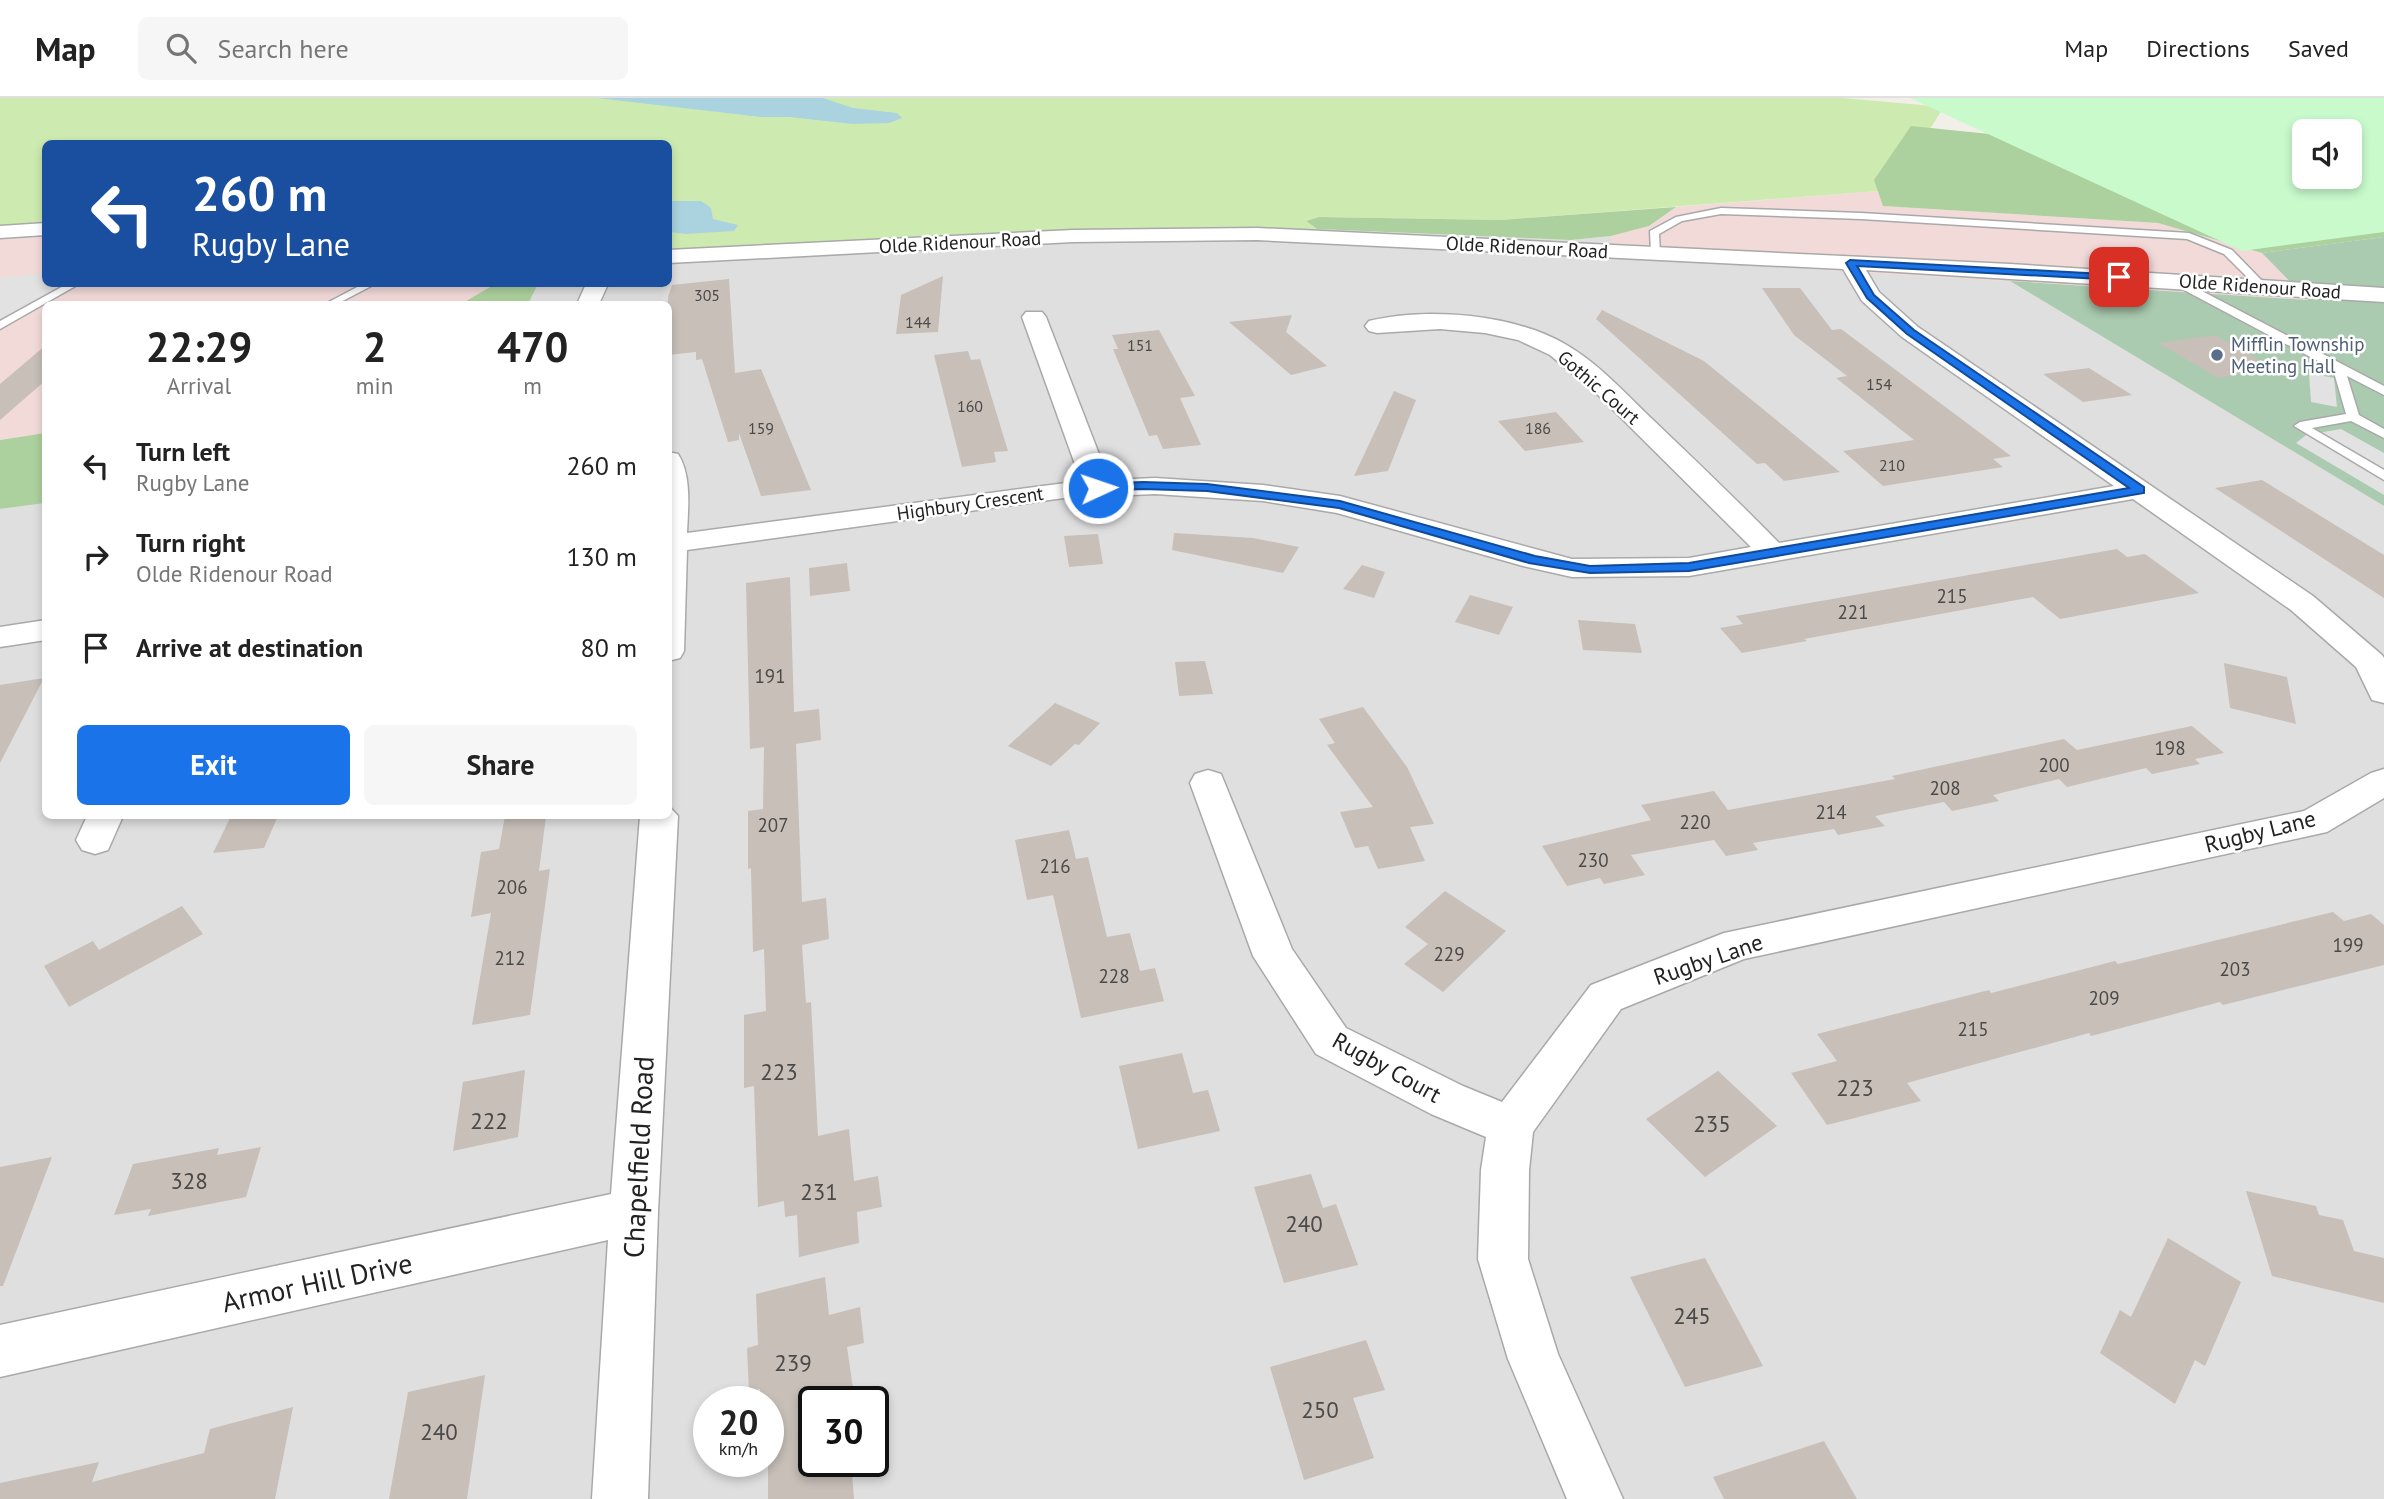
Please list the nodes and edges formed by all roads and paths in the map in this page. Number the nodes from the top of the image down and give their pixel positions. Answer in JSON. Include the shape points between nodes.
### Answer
{"nodes":[{"id":1,"x":42,"y":229,"type":"edge"},
{"id":2,"x":0,"y":232,"type":"edge"},
{"id":3,"x":1656,"y":253,"type":"junction"},
{"id":4,"x":672,"y":257,"type":"edge"},
{"id":5,"x":1850,"y":263,"type":"junction"},
{"id":6,"x":2173,"y":280,"type":"junction"},
{"id":7,"x":2262,"y":286,"type":"junction"},
{"id":8,"x":70,"y":287,"type":"edge"},
{"id":9,"x":364,"y":287,"type":"edge"},
{"id":10,"x":2384,"y":295,"type":"edge"},
{"id":11,"x":50,"y":301,"type":"edge"},
{"id":12,"x":336,"y":301,"type":"edge"},
{"id":13,"x":40,"y":308,"type":"edge"},
{"id":14,"x":1034,"y":317,"type":"dead end"},
{"id":15,"x":0,"y":326,"type":"edge"},
{"id":16,"x":1377,"y":326,"type":"dead end"},
{"id":17,"x":2338,"y":367,"type":"junction"},
{"id":18,"x":2384,"y":391,"type":"edge"},
{"id":19,"x":2353,"y":417,"type":"junction"},
{"id":20,"x":2384,"y":434,"type":"edge"},
{"id":21,"x":2384,"y":475,"type":"edge"},
{"id":22,"x":672,"y":479,"type":"edge"},
{"id":23,"x":1098,"y":488,"type":"junction"},
{"id":24,"x":2140,"y":490,"type":"junction"},
{"id":25,"x":672,"y":525,"type":"edge"},
{"id":26,"x":672,"y":544,"type":"edge"},
{"id":27,"x":1772,"y":552,"type":"junction"},
{"id":28,"x":42,"y":631,"type":"edge"},
{"id":29,"x":0,"y":637,"type":"edge"},
{"id":30,"x":2384,"y":692,"type":"edge"},
{"id":31,"x":2384,"y":782,"type":"edge"},
{"id":32,"x":1208,"y":783,"type":"dead end"},
{"id":33,"x":659,"y":819,"type":"edge"},
{"id":34,"x":1511,"y":1126,"type":"junction"},
{"id":35,"x":634,"y":1212,"type":"junction"},
{"id":36,"x":0,"y":1351,"type":"edge"},
{"id":37,"x":620,"y":1499,"type":"edge"},
{"id":38,"x":1595,"y":1499,"type":"edge"}],
"edges":[{"from":1,"to":2,"type":"street"},
{"from":3,"to":4,"type":"street","name":"Olde Ridenour Road","via":[[1288,235],[1144,234]]},
{"from":3,"to":5,"type":"street","name":"Olde Ridenour Road"},
{"from":3,"to":7,"type":"lane","via":[[1654,233],[1679,219],[1721,211],[1833,215],[2194,239],[2228,252]]},
{"from":5,"to":6,"type":"street","name":"Olde Ridenour Road"},
{"from":5,"to":24,"type":"street","via":[[1870,296],[1910,332]]},
{"from":6,"to":7,"type":"street","name":"Olde Ridenour Road"},
{"from":6,"to":17,"type":"lane"},
{"from":7,"to":10,"type":"street","name":"Olde Ridenour Road"},
{"from":8,"to":11,"type":"lane"},
{"from":9,"to":12,"type":"lane"},
{"from":13,"to":15,"type":"lane"},
{"from":14,"to":23,"type":"street"},
{"from":16,"to":27,"type":"street","name":"Gothic Court","via":[[1422,321],[1467,324],[1544,342],[1571,358],[1612,395]]},
{"from":17,"to":18,"type":"lane"},
{"from":17,"to":19,"type":"lane"},
{"from":19,"to":20,"type":"lane"},
{"from":19,"to":21,"type":"lane","via":[[2300,426]]},
{"from":22,"to":25,"type":"street"},
{"from":23,"to":26,"type":"street","name":"Highbury Crescent"},
{"from":23,"to":27,"type":"street","name":"Highbury Crescent","via":[[1207,487],[1340,505],[1572,568],[1689,567]]},
{"from":24,"to":27,"type":"street","name":"Highbury Crescent"},
{"from":24,"to":30,"type":"street","via":[[2302,603],[2370,662]]},
{"from":28,"to":29,"type":"street"},
{"from":31,"to":34,"type":"street","name":"Rugby Lane","via":[[2314,822],[1727,948],[1606,997]]},
{"from":32,"to":34,"type":"street","name":"Rugby Court","via":[[1274,956],[1331,1041],[1447,1100]]},
{"from":33,"to":35,"type":"street","name":"Chapelfield Road"},
{"from":34,"to":38,"type":"street","name":"Rugby Lane","via":[[1503,1259],[1534,1359]]},
{"from":35,"to":36,"type":"street","name":"Armor Hill Drive"},
{"from":35,"to":37,"type":"street","name":"Chapelfield Road"}]}
